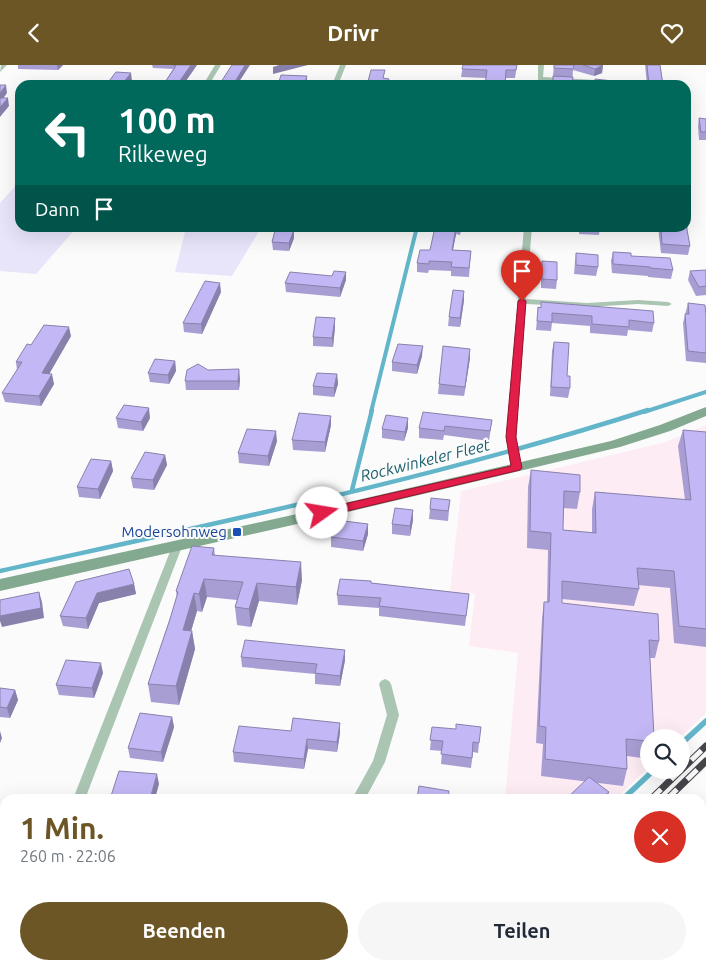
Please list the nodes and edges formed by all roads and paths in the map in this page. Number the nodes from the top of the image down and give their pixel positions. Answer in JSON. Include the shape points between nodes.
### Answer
{"nodes":[{"id":1,"x":4,"y":65,"type":"edge"},
{"id":2,"x":218,"y":65,"type":"edge"},
{"id":3,"x":344,"y":65,"type":"edge"},
{"id":4,"x":541,"y":65,"type":"edge"},
{"id":5,"x":0,"y":70,"type":"edge"},
{"id":6,"x":209,"y":80,"type":"edge"},
{"id":7,"x":337,"y":80,"type":"edge"},
{"id":8,"x":540,"y":80,"type":"edge"},
{"id":9,"x":528,"y":232,"type":"edge"},
{"id":10,"x":522,"y":301,"type":"junction"},
{"id":11,"x":668,"y":304,"type":"dead end"},
{"id":12,"x":706,"y":411,"type":"edge"},
{"id":13,"x":515,"y":463,"type":"junction"},
{"id":14,"x":178,"y":544,"type":"junction"},
{"id":15,"x":0,"y":585,"type":"edge"},
{"id":16,"x":384,"y":684,"type":"dead end"},
{"id":17,"x":81,"y":794,"type":"edge"},
{"id":18,"x":361,"y":794,"type":"edge"}],
"edges":[{"from":1,"to":5,"type":"street"},
{"from":2,"to":6,"type":"street"},
{"from":3,"to":7,"type":"street"},
{"from":4,"to":8,"type":"street"},
{"from":9,"to":10,"type":"street"},
{"from":10,"to":11,"type":"street","via":[[587,305]]},
{"from":10,"to":13,"type":"street","via":[[511,437]]},
{"from":12,"to":13,"type":"main road","via":[[615,444]]},
{"from":13,"to":14,"type":"main road"},
{"from":14,"to":15,"type":"main road"},
{"from":14,"to":17,"type":"street"},
{"from":16,"to":18,"type":"street","via":[[393,715],[379,762]]}]}
